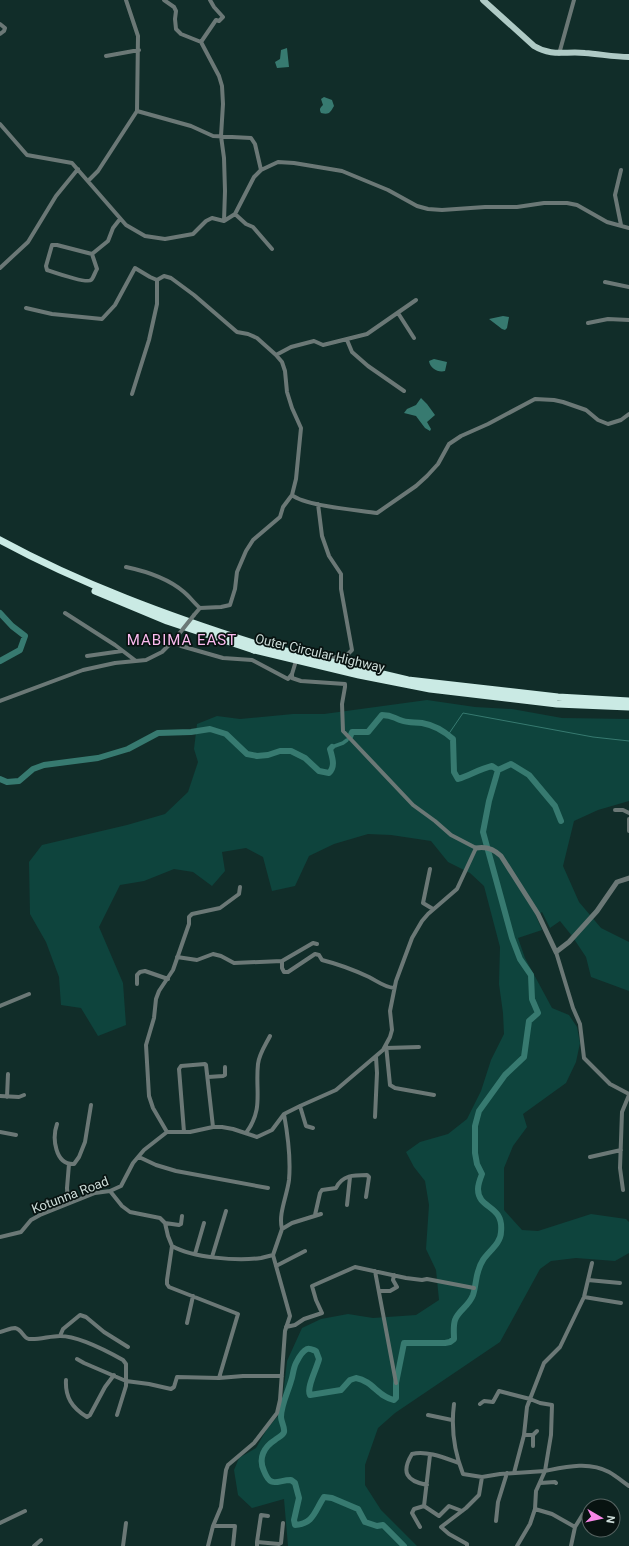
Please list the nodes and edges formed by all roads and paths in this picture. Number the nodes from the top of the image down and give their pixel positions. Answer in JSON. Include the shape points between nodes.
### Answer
{"nodes":[{"id":1,"x":126,"y":0,"type":"edge"},
{"id":2,"x":164,"y":0,"type":"edge"},
{"id":3,"x":210,"y":0,"type":"edge"},
{"id":4,"x":482,"y":0,"type":"edge"},
{"id":5,"x":574,"y":0,"type":"edge"},
{"id":6,"x":0,"y":24,"type":"edge"},
{"id":7,"x":0,"y":34,"type":"edge"},
{"id":8,"x":200,"y":42,"type":"junction"},
{"id":9,"x":139,"y":50,"type":"junction"},
{"id":10,"x":559,"y":54,"type":"junction"},
{"id":11,"x":106,"y":56,"type":"dead end"},
{"id":12,"x":629,"y":57,"type":"edge"},
{"id":13,"x":137,"y":111,"type":"junction"},
{"id":14,"x":0,"y":124,"type":"edge"},
{"id":15,"x":220,"y":136,"type":"junction"},
{"id":16,"x":78,"y":169,"type":"junction"},
{"id":17,"x":261,"y":170,"type":"junction"},
{"id":18,"x":621,"y":170,"type":"dead end"},
{"id":19,"x":88,"y":182,"type":"junction"},
{"id":20,"x":235,"y":214,"type":"junction"},
{"id":21,"x":120,"y":219,"type":"junction"},
{"id":22,"x":224,"y":221,"type":"junction"},
{"id":23,"x":621,"y":225,"type":"junction"},
{"id":24,"x":629,"y":228,"type":"edge"},
{"id":25,"x":272,"y":249,"type":"dead end"},
{"id":26,"x":92,"y":254,"type":"junction"},
{"id":27,"x":0,"y":268,"type":"edge"},
{"id":28,"x":157,"y":280,"type":"junction"},
{"id":29,"x":605,"y":282,"type":"dead end"},
{"id":30,"x":629,"y":287,"type":"edge"},
{"id":31,"x":416,"y":300,"type":"dead end"},
{"id":32,"x":26,"y":308,"type":"dead end"},
{"id":33,"x":398,"y":313,"type":"junction"},
{"id":34,"x":629,"y":320,"type":"edge"},
{"id":35,"x":588,"y":323,"type":"dead end"},
{"id":36,"x":414,"y":338,"type":"dead end"},
{"id":37,"x":347,"y":340,"type":"junction"},
{"id":38,"x":276,"y":355,"type":"junction"},
{"id":39,"x":404,"y":391,"type":"dead end"},
{"id":40,"x":132,"y":394,"type":"dead end"},
{"id":41,"x":629,"y":414,"type":"edge"},
{"id":42,"x":292,"y":495,"type":"junction"},
{"id":43,"x":318,"y":504,"type":"junction"},
{"id":44,"x":0,"y":540,"type":"edge"},
{"id":45,"x":0,"y":546,"type":"edge"},
{"id":46,"x":126,"y":567,"type":"dead end"},
{"id":47,"x":73,"y":578,"type":"junction"},
{"id":48,"x":200,"y":608,"type":"junction"},
{"id":49,"x":65,"y":613,"type":"dead end"},
{"id":50,"x":174,"y":640,"type":"junction"},
{"id":51,"x":255,"y":647,"type":"junction"},
{"id":52,"x":122,"y":651,"type":"junction"},
{"id":53,"x":88,"y":656,"type":"dead end"},
{"id":54,"x":136,"y":662,"type":"junction"},
{"id":55,"x":292,"y":674,"type":"junction"},
{"id":56,"x":629,"y":700,"type":"edge"},
{"id":57,"x":0,"y":701,"type":"edge"},
{"id":58,"x":629,"y":707,"type":"edge"},
{"id":59,"x":615,"y":810,"type":"dead end"},
{"id":60,"x":629,"y":813,"type":"edge"},
{"id":61,"x":629,"y":819,"type":"edge"},
{"id":62,"x":629,"y":831,"type":"edge"},
{"id":63,"x":478,"y":847,"type":"junction"},
{"id":64,"x":430,"y":869,"type":"dead end"},
{"id":65,"x":629,"y":878,"type":"edge"},
{"id":66,"x":240,"y":887,"type":"dead end"},
{"id":67,"x":433,"y":909,"type":"junction"},
{"id":68,"x":317,"y":944,"type":"dead end"},
{"id":69,"x":556,"y":952,"type":"junction"},
{"id":70,"x":177,"y":957,"type":"junction"},
{"id":71,"x":282,"y":961,"type":"junction"},
{"id":72,"x":168,"y":979,"type":"junction"},
{"id":73,"x":137,"y":984,"type":"dead end"},
{"id":74,"x":394,"y":988,"type":"junction"},
{"id":75,"x":29,"y":994,"type":"dead end"},
{"id":76,"x":0,"y":1006,"type":"edge"},
{"id":77,"x":270,"y":1036,"type":"dead end"},
{"id":78,"x":386,"y":1047,"type":"junction"},
{"id":79,"x":419,"y":1047,"type":"dead end"},
{"id":80,"x":376,"y":1057,"type":"junction"},
{"id":81,"x":225,"y":1067,"type":"dead end"},
{"id":82,"x":8,"y":1074,"type":"dead end"},
{"id":83,"x":208,"y":1077,"type":"junction"},
{"id":84,"x":629,"y":1094,"type":"edge"},
{"id":85,"x":24,"y":1095,"type":"dead end"},
{"id":86,"x":434,"y":1095,"type":"dead end"},
{"id":87,"x":0,"y":1096,"type":"edge"},
{"id":88,"x":7,"y":1097,"type":"junction"},
{"id":89,"x":91,"y":1105,"type":"dead end"},
{"id":90,"x":300,"y":1106,"type":"junction"},
{"id":91,"x":284,"y":1114,"type":"junction"},
{"id":92,"x":375,"y":1117,"type":"dead end"},
{"id":93,"x":57,"y":1124,"type":"dead end"},
{"id":94,"x":214,"y":1127,"type":"junction"},
{"id":95,"x":313,"y":1128,"type":"dead end"},
{"id":96,"x":0,"y":1132,"type":"edge"},
{"id":97,"x":167,"y":1132,"type":"junction"},
{"id":98,"x":184,"y":1132,"type":"junction"},
{"id":99,"x":246,"y":1133,"type":"junction"},
{"id":100,"x":16,"y":1135,"type":"dead end"},
{"id":101,"x":621,"y":1150,"type":"junction"},
{"id":102,"x":139,"y":1157,"type":"junction"},
{"id":103,"x":590,"y":1157,"type":"dead end"},
{"id":104,"x":69,"y":1164,"type":"junction"},
{"id":105,"x":350,"y":1177,"type":"junction"},
{"id":106,"x":268,"y":1188,"type":"dead end"},
{"id":107,"x":623,"y":1190,"type":"dead end"},
{"id":108,"x":110,"y":1191,"type":"junction"},
{"id":109,"x":366,"y":1197,"type":"dead end"},
{"id":110,"x":68,"y":1203,"type":"junction"},
{"id":111,"x":347,"y":1205,"type":"dead end"},
{"id":112,"x":226,"y":1211,"type":"dead end"},
{"id":113,"x":321,"y":1214,"type":"dead end"},
{"id":114,"x":315,"y":1215,"type":"junction"},
{"id":115,"x":182,"y":1216,"type":"dead end"},
{"id":116,"x":165,"y":1223,"type":"junction"},
{"id":117,"x":204,"y":1223,"type":"dead end"},
{"id":118,"x":282,"y":1229,"type":"junction"},
{"id":119,"x":0,"y":1237,"type":"edge"},
{"id":120,"x":172,"y":1246,"type":"junction"},
{"id":121,"x":305,"y":1251,"type":"dead end"},
{"id":122,"x":195,"y":1254,"type":"junction"},
{"id":123,"x":273,"y":1255,"type":"junction"},
{"id":124,"x":212,"y":1257,"type":"junction"},
{"id":125,"x":592,"y":1263,"type":"dead end"},
{"id":126,"x":276,"y":1266,"type":"junction"},
{"id":127,"x":375,"y":1271,"type":"junction"},
{"id":128,"x":394,"y":1275,"type":"junction"},
{"id":129,"x":588,"y":1280,"type":"junction"},
{"id":130,"x":620,"y":1283,"type":"dead end"},
{"id":131,"x":474,"y":1288,"type":"dead end"},
{"id":132,"x":379,"y":1291,"type":"junction"},
{"id":133,"x":193,"y":1296,"type":"junction"},
{"id":134,"x":584,"y":1297,"type":"junction"},
{"id":135,"x":621,"y":1303,"type":"dead end"},
{"id":136,"x":187,"y":1323,"type":"dead end"},
{"id":137,"x":286,"y":1328,"type":"junction"},
{"id":138,"x":0,"y":1332,"type":"edge"},
{"id":139,"x":60,"y":1336,"type":"junction"},
{"id":140,"x":128,"y":1347,"type":"dead end"},
{"id":141,"x":77,"y":1359,"type":"dead end"},
{"id":142,"x":114,"y":1375,"type":"junction"},
{"id":143,"x":282,"y":1376,"type":"junction"},
{"id":144,"x":219,"y":1378,"type":"junction"},
{"id":145,"x":66,"y":1380,"type":"dead end"},
{"id":146,"x":126,"y":1381,"type":"junction"},
{"id":147,"x":396,"y":1383,"type":"dead end"},
{"id":148,"x":530,"y":1399,"type":"junction"},
{"id":149,"x":454,"y":1404,"type":"dead end"},
{"id":150,"x":480,"y":1404,"type":"dead end"},
{"id":151,"x":117,"y":1415,"type":"dead end"},
{"id":152,"x":428,"y":1415,"type":"dead end"},
{"id":153,"x":452,"y":1420,"type":"junction"},
{"id":154,"x":537,"y":1432,"type":"dead end"},
{"id":155,"x":524,"y":1435,"type":"junction"},
{"id":156,"x":533,"y":1435,"type":"junction"},
{"id":157,"x":533,"y":1446,"type":"dead end"},
{"id":158,"x":430,"y":1455,"type":"junction"},
{"id":159,"x":459,"y":1463,"type":"junction"},
{"id":160,"x":545,"y":1471,"type":"junction"},
{"id":161,"x":507,"y":1473,"type":"junction"},
{"id":162,"x":514,"y":1473,"type":"junction"},
{"id":163,"x":482,"y":1476,"type":"junction"},
{"id":164,"x":540,"y":1483,"type":"junction"},
{"id":165,"x":556,"y":1483,"type":"dead end"},
{"id":166,"x":427,"y":1485,"type":"junction"},
{"id":167,"x":629,"y":1486,"type":"edge"},
{"id":168,"x":424,"y":1506,"type":"junction"},
{"id":169,"x":535,"y":1510,"type":"junction"},
{"id":170,"x":25,"y":1511,"type":"dead end"},
{"id":171,"x":462,"y":1511,"type":"junction"},
{"id":172,"x":268,"y":1516,"type":"dead end"},
{"id":173,"x":581,"y":1517,"type":"edge"},
{"id":174,"x":496,"y":1521,"type":"dead end"},
{"id":175,"x":0,"y":1523,"type":"edge"},
{"id":176,"x":126,"y":1523,"type":"dead end"},
{"id":177,"x":284,"y":1523,"type":"dead end"},
{"id":178,"x":213,"y":1526,"type":"junction"},
{"id":179,"x":420,"y":1527,"type":"dead end"},
{"id":180,"x":575,"y":1527,"type":"junction"},
{"id":181,"x":41,"y":1540,"type":"dead end"},
{"id":182,"x":257,"y":1544,"type":"edge"},
{"id":183,"x":34,"y":1546,"type":"edge"},
{"id":184,"x":123,"y":1546,"type":"edge"},
{"id":185,"x":208,"y":1546,"type":"edge"},
{"id":186,"x":232,"y":1546,"type":"edge"},
{"id":187,"x":467,"y":1546,"type":"edge"},
{"id":188,"x":517,"y":1546,"type":"edge"},
{"id":189,"x":571,"y":1546,"type":"edge"}],
"edges":[{"from":1,"to":9,"type":"street","via":[[138,36]]},
{"from":2,"to":8,"type":"street","via":[[176,11],[176,29],[181,34]]},
{"from":3,"to":8,"type":"street","via":[[223,17],[219,21],[216,20]]},
{"from":4,"to":10,"type":"main road","via":[[534,46],[544,52]]},
{"from":5,"to":10,"type":"street"},
{"from":6,"to":7,"type":"street","via":[[4,31]]},
{"from":8,"to":15,"type":"street","via":[[222,86]]},
{"from":9,"to":11,"type":"street"},
{"from":9,"to":13,"type":"street"},
{"from":10,"to":12,"type":"main road","via":[[583,53]]},
{"from":13,"to":15,"type":"street","via":[[191,126],[213,136]]},
{"from":13,"to":19,"type":"street"},
{"from":14,"to":16,"type":"street","via":[[27,155],[63,161]]},
{"from":15,"to":17,"type":"street","via":[[248,137],[254,140]]},
{"from":15,"to":22,"type":"street","via":[[224,158]]},
{"from":16,"to":19,"type":"street"},
{"from":16,"to":27,"type":"street","via":[[56,196],[28,242]]},
{"from":17,"to":20,"type":"street","via":[[248,187]]},
{"from":17,"to":23,"type":"street","via":[[278,162],[342,171],[428,209],[567,203],[577,205],[607,222]]},
{"from":18,"to":23,"type":"street","via":[[615,195]]},
{"from":19,"to":21,"type":"street"},
{"from":20,"to":22,"type":"street"},
{"from":20,"to":25,"type":"street","via":[[253,227]]},
{"from":21,"to":22,"type":"street","via":[[145,236],[165,239],[193,234],[206,220],[212,218]]},
{"from":21,"to":26,"type":"street","via":[[108,241]]},
{"from":23,"to":24,"type":"street"},
{"from":26,"to":26,"type":"street","via":[[52,245],[46,268],[90,281],[97,269]]},
{"from":28,"to":32,"type":"street","via":[[135,268],[115,305],[102,319],[52,314]]},
{"from":28,"to":38,"type":"street","via":[[164,276],[171,278],[237,332],[257,338]]},
{"from":28,"to":40,"type":"street","via":[[156,304],[149,340]]},
{"from":29,"to":30,"type":"street"},
{"from":31,"to":33,"type":"street"},
{"from":33,"to":36,"type":"street"},
{"from":33,"to":37,"type":"street","via":[[366,334]]},
{"from":34,"to":35,"type":"street","via":[[608,319]]},
{"from":37,"to":38,"type":"street","via":[[323,345],[314,341],[291,347]]},
{"from":37,"to":39,"type":"street","via":[[352,352]]},
{"from":38,"to":42,"type":"street","via":[[285,370],[287,392],[302,428]]},
{"from":41,"to":43,"type":"street","via":[[608,424],[586,410],[563,402],[535,399],[461,436],[450,444],[427,476],[377,513]]},
{"from":42,"to":43,"type":"street","via":[[296,499]]},
{"from":42,"to":48,"type":"street","via":[[283,507],[280,517],[253,540],[246,551],[237,572],[230,605]]},
{"from":43,"to":55,"type":"street","via":[[322,536],[329,556],[341,574],[341,589],[352,650],[344,658],[299,651]]},
{"from":44,"to":47,"type":"highway","name":"Outer Circular Highway"},
{"from":45,"to":47,"type":"highway","name":"Outer Circular Highway"},
{"from":46,"to":48,"type":"street","via":[[144,571],[177,587]]},
{"from":47,"to":51,"type":"highway","name":"Outer Circular Highway"},
{"from":48,"to":50,"type":"street","bridge":true},
{"from":49,"to":52,"type":"street"},
{"from":50,"to":54,"type":"street","via":[[162,652]]},
{"from":50,"to":55,"type":"street","via":[[181,646],[223,658],[252,660],[288,679]]},
{"from":51,"to":56,"type":"highway","name":"Outer Circular Highway","bridge":true,"via":[[408,680],[551,697]]},
{"from":51,"to":58,"type":"highway","name":"Outer Circular Highway","bridge":true,"via":[[359,675],[430,689],[557,704]]},
{"from":52,"to":53,"type":"street"},
{"from":52,"to":54,"type":"street"},
{"from":54,"to":57,"type":"street","via":[[115,663],[83,670]]},
{"from":55,"to":63,"type":"street","via":[[294,679],[301,681],[345,684],[342,704],[343,731],[413,805],[451,835]]},
{"from":59,"to":60,"type":"street"},
{"from":61,"to":62,"type":"street"},
{"from":63,"to":67,"type":"street","via":[[456,889]]},
{"from":63,"to":69,"type":"street","via":[[495,850],[501,856],[538,914]]},
{"from":64,"to":67,"type":"street","via":[[423,903]]},
{"from":65,"to":69,"type":"street","via":[[617,882],[597,912]]},
{"from":66,"to":70,"type":"street","via":[[239,894],[220,908],[192,914],[189,917],[189,924]]},
{"from":67,"to":74,"type":"street","via":[[412,938]]},
{"from":68,"to":71,"type":"street","via":[[313,943]]},
{"from":69,"to":84,"type":"street","via":[[580,1024],[584,1058],[610,1084]]},
{"from":70,"to":71,"type":"street","via":[[196,960],[213,954],[234,963]]},
{"from":70,"to":72,"type":"street"},
{"from":71,"to":74,"type":"street","via":[[284,972],[288,972],[315,954],[322,960]]},
{"from":72,"to":73,"type":"street","via":[[145,971],[137,975]]},
{"from":72,"to":97,"type":"street","via":[[156,999],[154,1018],[146,1045],[149,1096]]},
{"from":74,"to":78,"type":"street","via":[[390,1011],[392,1030]]},
{"from":75,"to":76,"type":"street"},
{"from":77,"to":99,"type":"street","via":[[258,1066],[256,1118]]},
{"from":78,"to":79,"type":"street"},
{"from":78,"to":80,"type":"street"},
{"from":78,"to":86,"type":"street","via":[[390,1085]]},
{"from":80,"to":90,"type":"street","via":[[336,1090]]},
{"from":80,"to":92,"type":"street"},
{"from":81,"to":83,"type":"street","via":[[225,1075]]},
{"from":82,"to":88,"type":"street"},
{"from":83,"to":94,"type":"street"},
{"from":83,"to":98,"type":"street","via":[[205,1064],[179,1068]]},
{"from":84,"to":101,"type":"street","via":[[622,1112]]},
{"from":85,"to":88,"type":"street"},
{"from":87,"to":88,"type":"street"},
{"from":89,"to":104,"type":"street","via":[[85,1142],[74,1164]]},
{"from":90,"to":91,"type":"street"},
{"from":90,"to":95,"type":"street","via":[[306,1126]]},
{"from":91,"to":99,"type":"street","via":[[272,1130],[256,1137]]},
{"from":91,"to":118,"type":"street","via":[[289,1139],[289,1158]]},
{"from":93,"to":104,"type":"street","via":[[54,1133],[55,1146],[63,1161]]},
{"from":94,"to":98,"type":"street"},
{"from":94,"to":99,"type":"street","via":[[233,1128]]},
{"from":96,"to":100,"type":"street"},
{"from":97,"to":98,"type":"street"},
{"from":97,"to":102,"type":"street","name":"Kotunna Road"},
{"from":101,"to":103,"type":"street"},
{"from":101,"to":107,"type":"street"},
{"from":102,"to":106,"type":"street","via":[[176,1171]]},
{"from":102,"to":108,"type":"street","name":"Kotunna Road","via":[[121,1186]]},
{"from":104,"to":110,"type":"street"},
{"from":105,"to":109,"type":"street","via":[[369,1177]]},
{"from":105,"to":111,"type":"street"},
{"from":105,"to":114,"type":"street","via":[[345,1177],[336,1188],[322,1190]]},
{"from":108,"to":110,"type":"street","name":"Kotunna Road","via":[[95,1193]]},
{"from":108,"to":116,"type":"street","via":[[130,1212],[160,1218]]},
{"from":110,"to":119,"type":"street","name":"Kotunna Road","via":[[31,1220],[21,1232]]},
{"from":112,"to":124,"type":"street"},
{"from":113,"to":114,"type":"street"},
{"from":114,"to":118,"type":"street"},
{"from":115,"to":116,"type":"street","via":[[179,1225]]},
{"from":116,"to":120,"type":"street"},
{"from":117,"to":122,"type":"street"},
{"from":118,"to":123,"type":"street"},
{"from":120,"to":122,"type":"street"},
{"from":120,"to":133,"type":"street","via":[[167,1284]]},
{"from":121,"to":126,"type":"street"},
{"from":122,"to":124,"type":"street"},
{"from":123,"to":124,"type":"street","via":[[260,1258]]},
{"from":123,"to":126,"type":"street"},
{"from":125,"to":129,"type":"street"},
{"from":126,"to":137,"type":"street","via":[[290,1316]]},
{"from":127,"to":128,"type":"street"},
{"from":127,"to":132,"type":"street"},
{"from":127,"to":137,"type":"street","via":[[355,1267],[312,1286],[322,1313]]},
{"from":128,"to":131,"type":"street"},
{"from":128,"to":132,"type":"street","via":[[396,1287],[390,1291]]},
{"from":129,"to":130,"type":"street"},
{"from":129,"to":134,"type":"street"},
{"from":132,"to":147,"type":"street"},
{"from":133,"to":136,"type":"street"},
{"from":133,"to":144,"type":"street","via":[[238,1314]]},
{"from":134,"to":135,"type":"street"},
{"from":134,"to":148,"type":"street","via":[[560,1347],[544,1364]]},
{"from":137,"to":143,"type":"street"},
{"from":138,"to":139,"type":"street","via":[[14,1328],[30,1339]]},
{"from":139,"to":140,"type":"street","via":[[63,1328],[80,1315]]},
{"from":139,"to":146,"type":"street","via":[[84,1342],[123,1360],[126,1364]]},
{"from":141,"to":142,"type":"street"},
{"from":142,"to":145,"type":"street","via":[[88,1416],[71,1405],[65,1389]]},
{"from":142,"to":146,"type":"street"},
{"from":143,"to":144,"type":"street"},
{"from":143,"to":178,"type":"street","via":[[277,1413],[254,1443],[228,1465],[221,1507]]},
{"from":144,"to":146,"type":"street","via":[[177,1378],[171,1390]]},
{"from":146,"to":151,"type":"street"},
{"from":148,"to":150,"type":"street","via":[[500,1391],[493,1402],[484,1401]]},
{"from":148,"to":155,"type":"street"},
{"from":148,"to":160,"type":"street","via":[[552,1405],[551,1435]]},
{"from":149,"to":153,"type":"street"},
{"from":152,"to":153,"type":"street"},
{"from":153,"to":159,"type":"street"},
{"from":154,"to":156,"type":"street"},
{"from":155,"to":156,"type":"street"},
{"from":155,"to":162,"type":"street"},
{"from":156,"to":157,"type":"street"},
{"from":158,"to":159,"type":"street"},
{"from":158,"to":166,"type":"street"},
{"from":158,"to":166,"type":"street","via":[[418,1452],[412,1454],[405,1471],[414,1481]]},
{"from":159,"to":163,"type":"street","via":[[463,1474]]},
{"from":160,"to":162,"type":"street"},
{"from":160,"to":164,"type":"street"},
{"from":160,"to":167,"type":"street","via":[[571,1466],[598,1467]]},
{"from":161,"to":162,"type":"street"},
{"from":161,"to":163,"type":"street"},
{"from":161,"to":174,"type":"street","via":[[498,1502]]},
{"from":163,"to":171,"type":"street","via":[[478,1495]]},
{"from":164,"to":165,"type":"street"},
{"from":164,"to":169,"type":"street","via":[[536,1491]]},
{"from":166,"to":168,"type":"street"},
{"from":168,"to":171,"type":"street","via":[[439,1516],[449,1506]]},
{"from":168,"to":179,"type":"street","via":[[414,1509],[412,1514]]},
{"from":169,"to":180,"type":"street","via":[[547,1512]]},
{"from":169,"to":188,"type":"street"},
{"from":170,"to":175,"type":"street"},
{"from":171,"to":187,"type":"street","via":[[442,1527]]},
{"from":172,"to":182,"type":"street","via":[[261,1515]]},
{"from":173,"to":180,"type":"street"},
{"from":176,"to":184,"type":"street"},
{"from":177,"to":182,"type":"street","via":[[281,1543]]},
{"from":178,"to":185,"type":"street"},
{"from":178,"to":186,"type":"street","via":[[234,1526]]},
{"from":180,"to":189,"type":"street"},
{"from":181,"to":183,"type":"street"}]}
